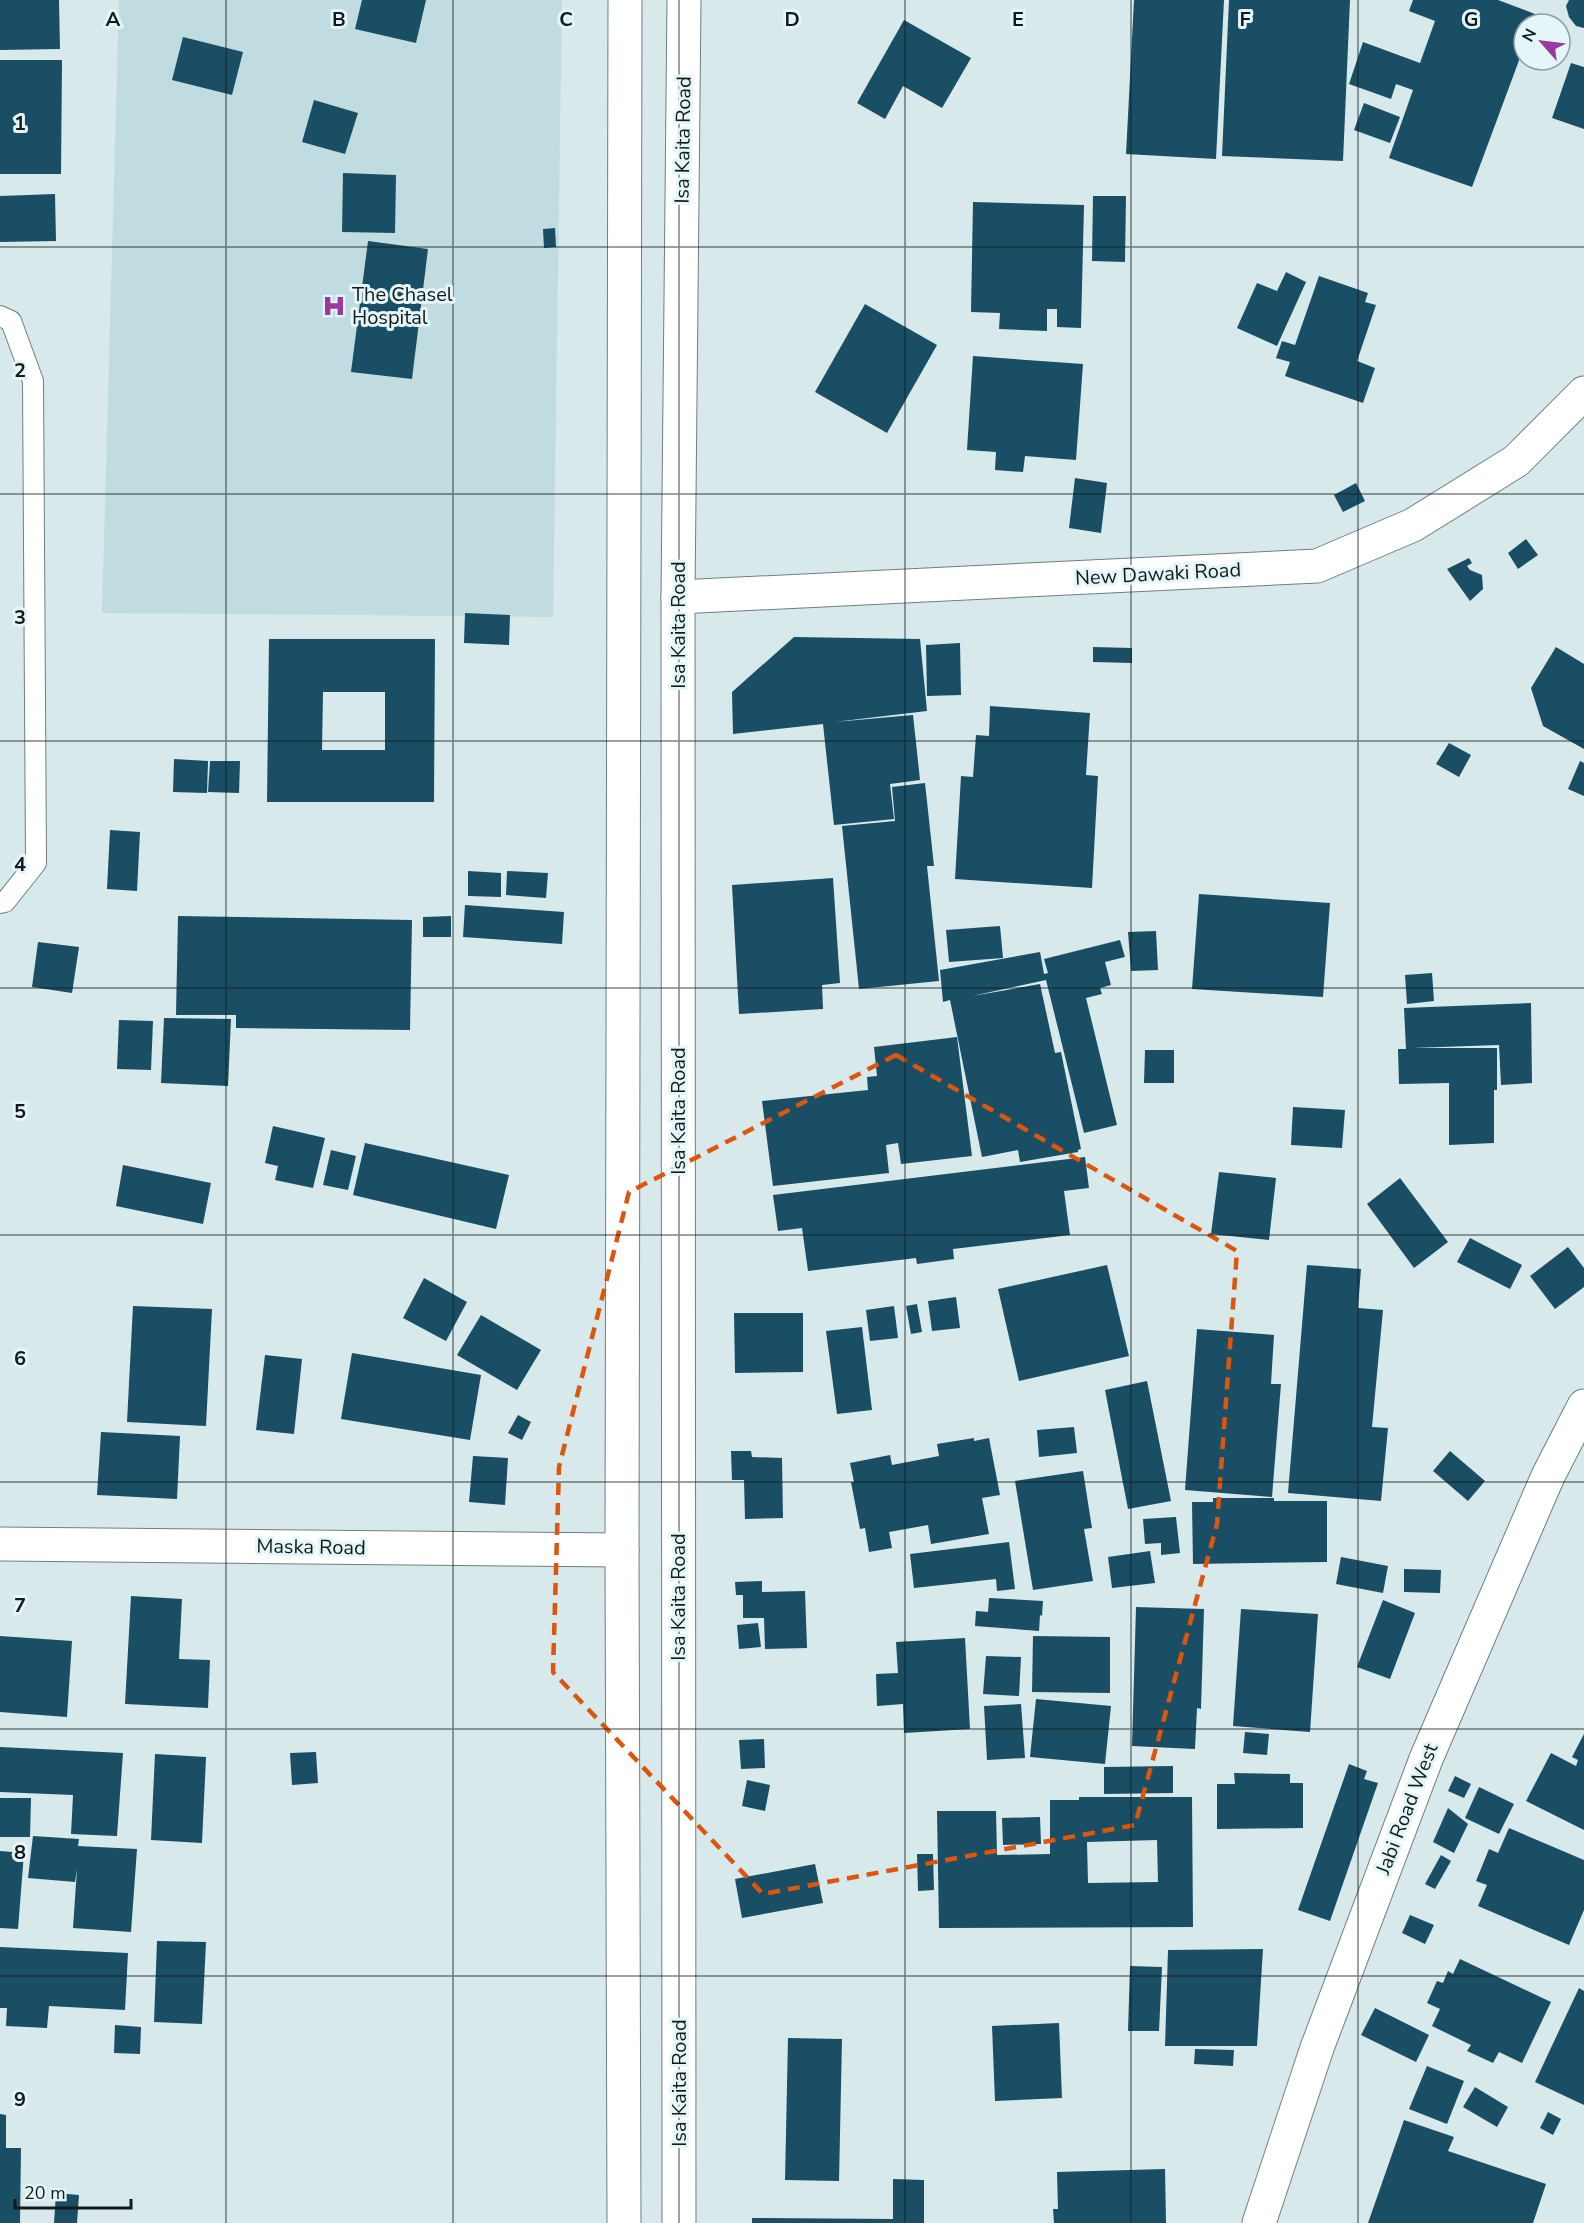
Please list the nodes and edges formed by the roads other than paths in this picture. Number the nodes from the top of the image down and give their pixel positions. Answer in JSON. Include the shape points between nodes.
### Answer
{"nodes":[{"id":1,"x":625,"y":0,"type":"edge"},
{"id":2,"x":684,"y":0,"type":"edge"},
{"id":3,"x":0,"y":316,"type":"edge"},
{"id":4,"x":1584,"y":393,"type":"edge"},
{"id":5,"x":678,"y":597,"type":"junction"},
{"id":6,"x":0,"y":903,"type":"edge"},
{"id":7,"x":1584,"y":1406,"type":"edge"},
{"id":8,"x":0,"y":1544,"type":"edge"},
{"id":9,"x":622,"y":1550,"type":"junction"},
{"id":10,"x":624,"y":2223,"type":"edge"},
{"id":11,"x":679,"y":2223,"type":"edge"},
{"id":12,"x":1259,"y":2223,"type":"edge"}],
"edges":[{"from":1,"to":9,"type":"main road"},
{"from":2,"to":5,"type":"main road","name":"Isa Kaita Road"},
{"from":3,"to":6,"type":"lane","via":[[11,321],[33,381],[36,851],[36,863],[5,902]]},
{"from":4,"to":5,"type":"main road","name":"New Dawaki Road","via":[[1516,460],[1413,525],[1317,566]]},
{"from":5,"to":11,"type":"main road","name":"Isa Kaita Road"},
{"from":7,"to":12,"type":"main road","name":"Jabi Road West","via":[[1548,1476],[1426,1759],[1317,2048]]},
{"from":8,"to":9,"type":"main road","name":"Maska Road"},
{"from":9,"to":10,"type":"main road"}]}
